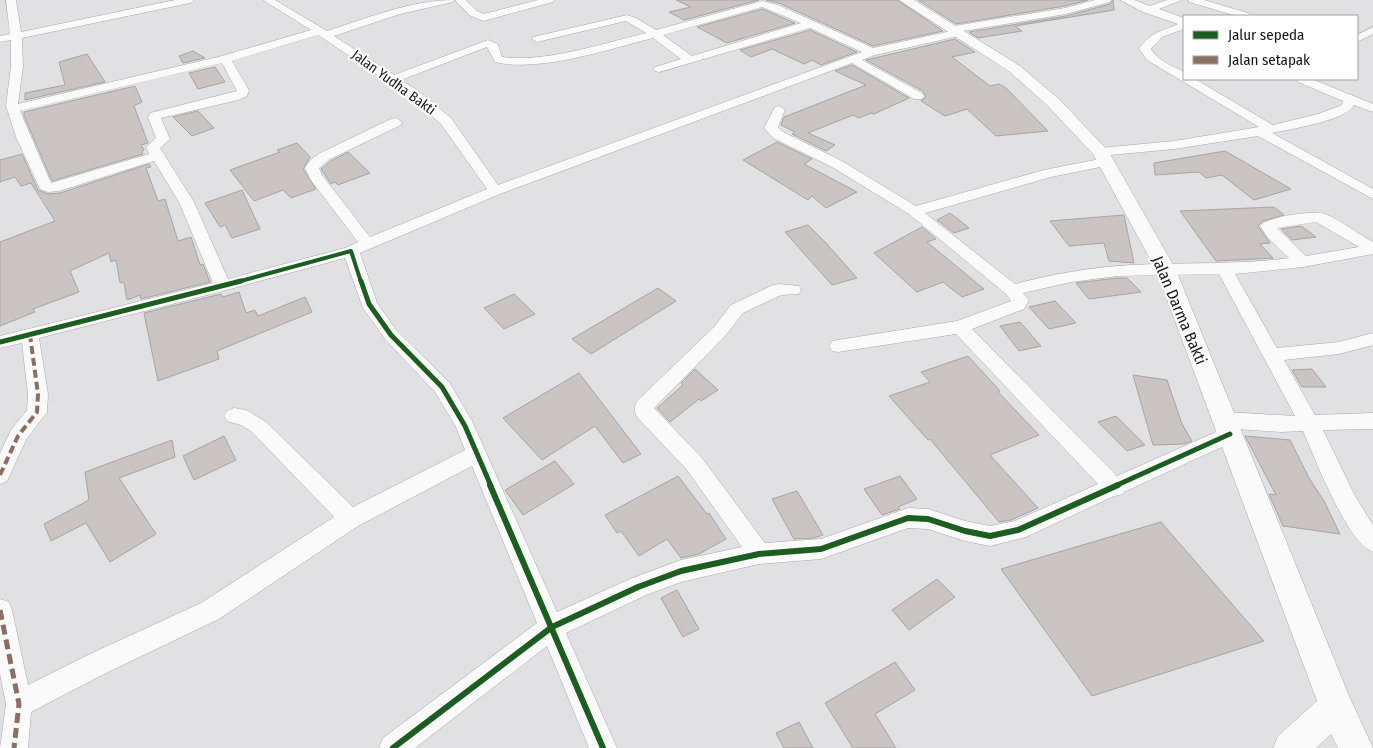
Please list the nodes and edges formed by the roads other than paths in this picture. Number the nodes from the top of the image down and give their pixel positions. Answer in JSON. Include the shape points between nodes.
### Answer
{"nodes":[{"id":1,"x":190,"y":0,"type":"edge"},
{"id":2,"x":268,"y":0,"type":"edge"},
{"id":3,"x":449,"y":0,"type":"edge"},
{"id":4,"x":460,"y":0,"type":"edge"},
{"id":5,"x":549,"y":0,"type":"edge"},
{"id":6,"x":905,"y":0,"type":"edge"},
{"id":7,"x":1106,"y":0,"type":"edge"},
{"id":8,"x":1125,"y":0,"type":"edge"},
{"id":9,"x":1177,"y":0,"type":"edge"},
{"id":10,"x":1193,"y":0,"type":"edge"},
{"id":11,"x":14,"y":1,"type":"edge"},
{"id":12,"x":1147,"y":10,"type":"junction"},
{"id":13,"x":1244,"y":15,"type":"edge"},
{"id":14,"x":1183,"y":23,"type":"edge"},
{"id":15,"x":1183,"y":23,"type":"edge"},
{"id":16,"x":812,"y":24,"type":"junction"},
{"id":17,"x":1373,"y":30,"type":"edge"},
{"id":18,"x":957,"y":31,"type":"junction"},
{"id":19,"x":323,"y":33,"type":"junction"},
{"id":20,"x":653,"y":34,"type":"junction"},
{"id":21,"x":16,"y":36,"type":"junction"},
{"id":22,"x":1358,"y":38,"type":"edge"},
{"id":23,"x":0,"y":39,"type":"edge"},
{"id":24,"x":537,"y":39,"type":"dead end"},
{"id":25,"x":872,"y":52,"type":"junction"},
{"id":26,"x":226,"y":59,"type":"junction"},
{"id":27,"x":852,"y":59,"type":"junction"},
{"id":28,"x":690,"y":60,"type":"junction"},
{"id":29,"x":659,"y":69,"type":"dead end"},
{"id":30,"x":1183,"y":76,"type":"edge"},
{"id":31,"x":392,"y":78,"type":"junction"},
{"id":32,"x":1189,"y":80,"type":"edge"},
{"id":33,"x":1304,"y":80,"type":"edge"},
{"id":34,"x":918,"y":96,"type":"dead end"},
{"id":35,"x":1350,"y":99,"type":"junction"},
{"id":36,"x":1373,"y":108,"type":"edge"},
{"id":37,"x":8,"y":109,"type":"edge"},
{"id":38,"x":779,"y":110,"type":"dead end"},
{"id":39,"x":396,"y":122,"type":"dead end"},
{"id":40,"x":1266,"y":131,"type":"junction"},
{"id":41,"x":157,"y":156,"type":"junction"},
{"id":42,"x":1102,"y":157,"type":"junction"},
{"id":43,"x":495,"y":192,"type":"junction"},
{"id":44,"x":1373,"y":195,"type":"edge"},
{"id":45,"x":1373,"y":200,"type":"edge"},
{"id":46,"x":1373,"y":209,"type":"edge"},
{"id":47,"x":914,"y":211,"type":"junction"},
{"id":48,"x":1366,"y":237,"type":"edge"},
{"id":49,"x":360,"y":248,"type":"junction"},
{"id":50,"x":1373,"y":249,"type":"edge"},
{"id":51,"x":1302,"y":262,"type":"junction"},
{"id":52,"x":1224,"y":269,"type":"junction"},
{"id":53,"x":1184,"y":270,"type":"junction"},
{"id":54,"x":223,"y":286,"type":"junction"},
{"id":55,"x":793,"y":290,"type":"dead end"},
{"id":56,"x":1012,"y":290,"type":"junction"},
{"id":57,"x":960,"y":326,"type":"junction"},
{"id":58,"x":30,"y":335,"type":"junction"},
{"id":59,"x":1373,"y":339,"type":"edge"},
{"id":60,"x":0,"y":342,"type":"edge"},
{"id":61,"x":838,"y":346,"type":"dead end"},
{"id":62,"x":1271,"y":355,"type":"junction"},
{"id":63,"x":234,"y":416,"type":"dead end"},
{"id":64,"x":1373,"y":421,"type":"edge"},
{"id":65,"x":1309,"y":424,"type":"junction"},
{"id":66,"x":1228,"y":427,"type":"junction"},
{"id":67,"x":478,"y":454,"type":"junction"},
{"id":68,"x":0,"y":475,"type":"edge"},
{"id":69,"x":1115,"y":488,"type":"junction"},
{"id":70,"x":350,"y":519,"type":"junction"},
{"id":71,"x":1373,"y":542,"type":"edge"},
{"id":72,"x":759,"y":554,"type":"junction"},
{"id":73,"x":0,"y":610,"type":"edge"},
{"id":74,"x":552,"y":628,"type":"junction"},
{"id":75,"x":20,"y":704,"type":"junction"},
{"id":76,"x":1336,"y":707,"type":"junction"},
{"id":77,"x":14,"y":748,"type":"edge"},
{"id":78,"x":393,"y":748,"type":"edge"},
{"id":79,"x":603,"y":748,"type":"edge"},
{"id":80,"x":1290,"y":748,"type":"edge"},
{"id":81,"x":1356,"y":748,"type":"edge"}],
"edges":[{"from":1,"to":21,"type":"street"},
{"from":2,"to":19,"type":"street","name":"Jalan Yudha Bakti"},
{"from":3,"to":19,"type":"street"},
{"from":4,"to":5,"type":"street","via":[[483,18]]},
{"from":6,"to":18,"type":"street","name":"Jalan Darma Bakti"},
{"from":7,"to":18,"type":"street"},
{"from":8,"to":12,"type":"street"},
{"from":9,"to":12,"type":"street"},
{"from":10,"to":13,"type":"street"},
{"from":11,"to":21,"type":"street"},
{"from":12,"to":14,"type":"street"},
{"from":15,"to":30,"type":"street","via":[[1153,37],[1145,49],[1153,58]]},
{"from":16,"to":20,"type":"street","via":[[762,4]]},
{"from":16,"to":25,"type":"street"},
{"from":16,"to":28,"type":"street"},
{"from":17,"to":22,"type":"street"},
{"from":18,"to":25,"type":"street"},
{"from":18,"to":42,"type":"street","name":"Jalan Darma Bakti","via":[[1015,69],[1054,103]]},
{"from":19,"to":26,"type":"street"},
{"from":19,"to":31,"type":"street","name":"Jalan Yudha Bakti"},
{"from":20,"to":24,"type":"street","via":[[638,21],[627,18]]},
{"from":20,"to":28,"type":"street"},
{"from":20,"to":31,"type":"street","via":[[524,63],[499,60],[494,46],[488,43]]},
{"from":21,"to":23,"type":"street"},
{"from":21,"to":37,"type":"street"},
{"from":25,"to":27,"type":"street"},
{"from":26,"to":37,"type":"street"},
{"from":26,"to":41,"type":"street","via":[[243,93],[155,116],[163,138],[153,147]]},
{"from":27,"to":34,"type":"street"},
{"from":27,"to":43,"type":"street"},
{"from":28,"to":29,"type":"street"},
{"from":31,"to":43,"type":"street","name":"Jalan Yudha Bakti","via":[[446,121]]},
{"from":32,"to":40,"type":"street"},
{"from":33,"to":35,"type":"street"},
{"from":35,"to":36,"type":"street"},
{"from":35,"to":40,"type":"street","via":[[1340,111]]},
{"from":37,"to":41,"type":"street","via":[[48,188]]},
{"from":38,"to":47,"type":"street","via":[[771,128],[778,135],[837,164]]},
{"from":39,"to":49,"type":"street","via":[[325,156],[312,168]]},
{"from":40,"to":42,"type":"street"},
{"from":40,"to":44,"type":"street"},
{"from":41,"to":54,"type":"street","via":[[189,204]]},
{"from":42,"to":47,"type":"street"},
{"from":42,"to":53,"type":"street","name":"Jalan Darma Bakti"},
{"from":43,"to":49,"type":"street"},
{"from":45,"to":46,"type":"street","via":[[1366,204]]},
{"from":47,"to":56,"type":"street"},
{"from":48,"to":50,"type":"street"},
{"from":48,"to":51,"type":"street","via":[[1319,216],[1268,226],[1273,235]]},
{"from":49,"to":54,"type":"street"},
{"from":49,"to":67,"type":"street","via":[[354,266],[369,304],[392,335],[442,387]]},
{"from":50,"to":51,"type":"street"},
{"from":51,"to":52,"type":"street"},
{"from":52,"to":53,"type":"street"},
{"from":52,"to":62,"type":"street"},
{"from":53,"to":56,"type":"street","via":[[1131,270],[1052,280]]},
{"from":53,"to":66,"type":"street","name":"Jalan Darma Bakti"},
{"from":54,"to":58,"type":"street"},
{"from":55,"to":72,"type":"street","via":[[779,289],[737,309],[720,331],[644,406],[648,417],[680,446],[700,470]]},
{"from":56,"to":57,"type":"street","via":[[1020,300],[1013,308]]},
{"from":57,"to":61,"type":"street"},
{"from":57,"to":69,"type":"street"},
{"from":58,"to":60,"type":"street"},
{"from":58,"to":68,"type":"street","via":[[38,394],[37,412],[18,436]]},
{"from":59,"to":62,"type":"street","via":[[1339,348]]},
{"from":62,"to":65,"type":"street"},
{"from":63,"to":70,"type":"street","via":[[246,418],[258,426]]},
{"from":64,"to":65,"type":"street"},
{"from":65,"to":66,"type":"street"},
{"from":65,"to":71,"type":"street","via":[[1352,511]]},
{"from":66,"to":69,"type":"street"},
{"from":66,"to":76,"type":"street","name":"Jalan Darma Bakti"},
{"from":67,"to":70,"type":"street"},
{"from":67,"to":74,"type":"street"},
{"from":69,"to":72,"type":"street","via":[[1018,530],[990,536],[928,518],[908,518],[821,549]]},
{"from":70,"to":75,"type":"street","via":[[210,611]]},
{"from":72,"to":74,"type":"street","via":[[680,571]]},
{"from":73,"to":75,"type":"street"},
{"from":74,"to":78,"type":"street"},
{"from":74,"to":79,"type":"street"},
{"from":75,"to":77,"type":"street"},
{"from":76,"to":80,"type":"street"},
{"from":76,"to":81,"type":"street","name":"Jalan Darma Bakti"}]}
